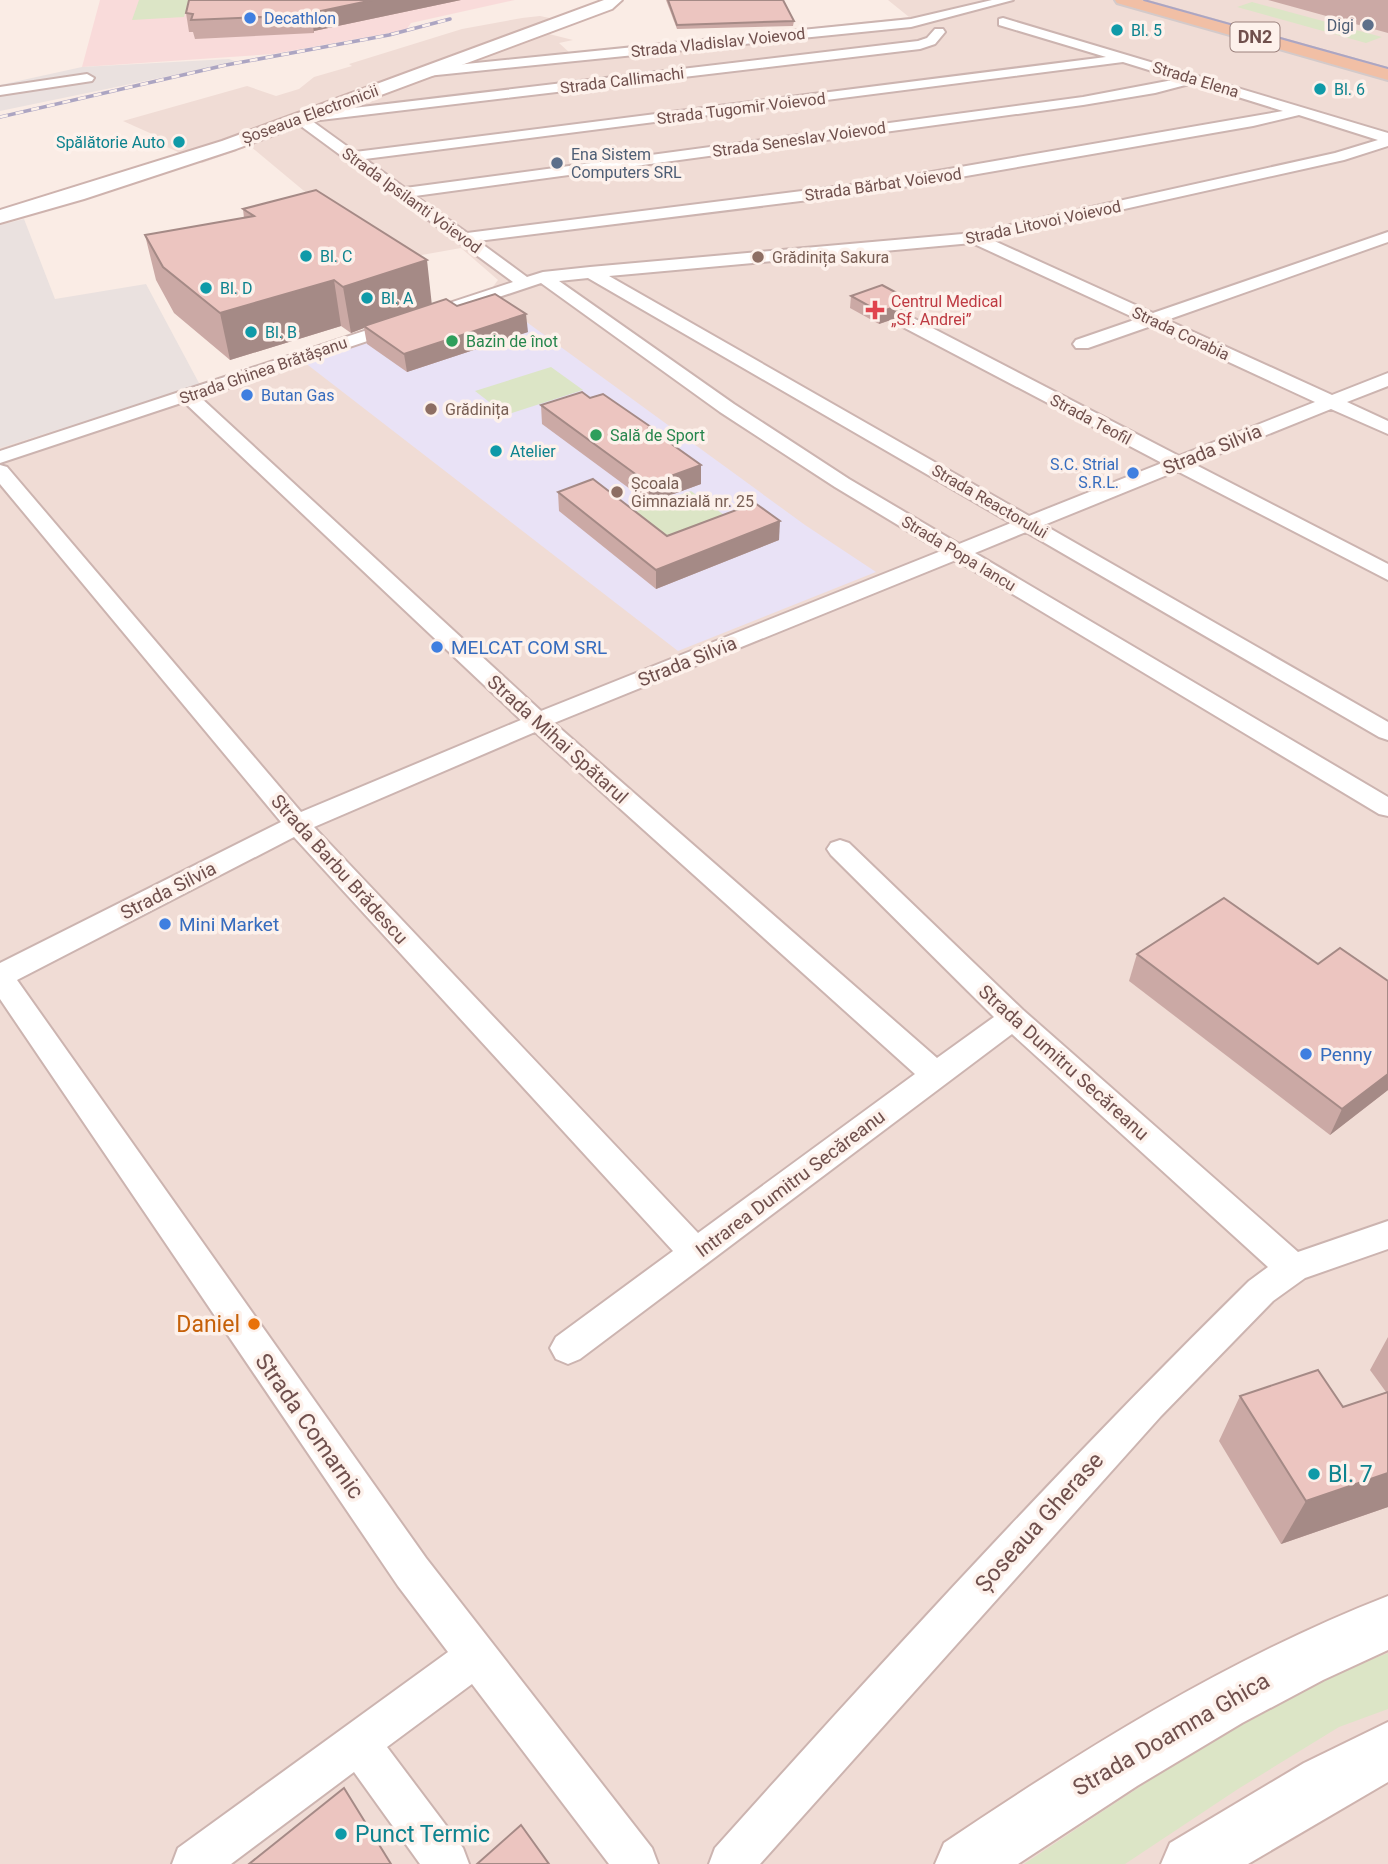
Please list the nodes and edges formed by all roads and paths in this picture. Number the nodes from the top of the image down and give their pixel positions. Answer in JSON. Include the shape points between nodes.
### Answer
{"nodes":[{"id":1,"x":614,"y":0,"type":"edge"},
{"id":2,"x":1007,"y":0,"type":"edge"},
{"id":3,"x":1123,"y":0,"type":"edge"},
{"id":4,"x":1172,"y":0,"type":"edge"},
{"id":5,"x":983,"y":7,"type":"junction"},
{"id":6,"x":1003,"y":22,"type":"junction"},
{"id":7,"x":911,"y":23,"type":"junction"},
{"id":8,"x":985,"y":26,"type":"dead end"},
{"id":9,"x":1126,"y":58,"type":"junction"},
{"id":10,"x":1388,"y":60,"type":"edge"},
{"id":11,"x":427,"y":72,"type":"junction"},
{"id":12,"x":1388,"y":75,"type":"edge"},
{"id":13,"x":87,"y":78,"type":"dead end"},
{"id":14,"x":1195,"y":79,"type":"junction"},
{"id":15,"x":0,"y":91,"type":"edge"},
{"id":16,"x":1300,"y":111,"type":"junction"},
{"id":17,"x":299,"y":118,"type":"junction"},
{"id":18,"x":1388,"y":139,"type":"edge"},
{"id":19,"x":1371,"y":147,"type":"junction"},
{"id":20,"x":1388,"y":152,"type":"edge"},
{"id":21,"x":355,"y":156,"type":"junction"},
{"id":22,"x":402,"y":193,"type":"junction"},
{"id":23,"x":0,"y":217,"type":"edge"},
{"id":24,"x":1388,"y":237,"type":"edge"},
{"id":25,"x":463,"y":238,"type":"junction"},
{"id":26,"x":974,"y":239,"type":"junction"},
{"id":27,"x":590,"y":272,"type":"junction"},
{"id":28,"x":533,"y":279,"type":"junction"},
{"id":29,"x":1150,"y":320,"type":"junction"},
{"id":30,"x":907,"y":322,"type":"dead end"},
{"id":31,"x":1082,"y":344,"type":"dead end"},
{"id":32,"x":1388,"y":379,"type":"edge"},
{"id":33,"x":188,"y":396,"type":"junction"},
{"id":34,"x":1331,"y":402,"type":"junction"},
{"id":35,"x":1388,"y":428,"type":"edge"},
{"id":36,"x":0,"y":457,"type":"edge"},
{"id":37,"x":1175,"y":464,"type":"junction"},
{"id":38,"x":0,"y":471,"type":"edge"},
{"id":39,"x":1028,"y":522,"type":"junction"},
{"id":40,"x":957,"y":552,"type":"junction"},
{"id":41,"x":1388,"y":573,"type":"edge"},
{"id":42,"x":538,"y":722,"type":"junction"},
{"id":43,"x":1388,"y":732,"type":"edge"},
{"id":44,"x":1388,"y":808,"type":"edge"},
{"id":45,"x":297,"y":824,"type":"junction"},
{"id":46,"x":841,"y":849,"type":"dead end"},
{"id":47,"x":0,"y":976,"type":"edge"},
{"id":48,"x":1013,"y":1018,"type":"junction"},
{"id":49,"x":936,"y":1075,"type":"junction"},
{"id":50,"x":1388,"y":1235,"type":"edge"},
{"id":51,"x":696,"y":1253,"type":"junction"},
{"id":52,"x":1293,"y":1268,"type":"junction"},
{"id":53,"x":568,"y":1348,"type":"dead end"},
{"id":54,"x":1388,"y":1623,"type":"edge"},
{"id":55,"x":475,"y":1657,"type":"junction"},
{"id":56,"x":358,"y":1743,"type":"junction"},
{"id":57,"x":1388,"y":1751,"type":"edge"},
{"id":58,"x":194,"y":1864,"type":"edge"},
{"id":59,"x":447,"y":1864,"type":"edge"},
{"id":60,"x":636,"y":1864,"type":"edge"},
{"id":61,"x":732,"y":1864,"type":"edge"},
{"id":62,"x":965,"y":1864,"type":"edge"},
{"id":63,"x":1191,"y":1864,"type":"edge"}],
"edges":[{"from":1,"to":11,"type":"street","name":"Șoseaua Electronicii"},
{"from":2,"to":5,"type":"street","name":"Strada Vladislav Voievod"},
{"from":3,"to":12,"type":"main road","number":"DN2"},
{"from":4,"to":10,"type":"main road","number":"DN2"},
{"from":5,"to":6,"type":"street"},
{"from":5,"to":7,"type":"street","name":"Strada Vladislav Voievod"},
{"from":6,"to":8,"type":"street"},
{"from":6,"to":9,"type":"street","name":"Strada Elena"},
{"from":7,"to":11,"type":"street","name":"Strada Vladislav Voievod"},
{"from":7,"to":17,"type":"street","name":"Strada Callimachi","via":[[945,31],[920,45]]},
{"from":9,"to":14,"type":"street","name":"Strada Elena"},
{"from":9,"to":21,"type":"street","name":"Strada Tugomir Voievod"},
{"from":11,"to":17,"type":"street","name":"Șoseaua Electronicii"},
{"from":13,"to":15,"type":"street"},
{"from":14,"to":16,"type":"street","name":"Strada Elena"},
{"from":14,"to":22,"type":"street","name":"Strada Seneslav Voievod","via":[[1083,101]]},
{"from":16,"to":18,"type":"street","name":"Strada Elena"},
{"from":16,"to":25,"type":"street","name":"Strada Bărbat Voievod","via":[[886,185]]},
{"from":17,"to":21,"type":"street","name":"Strada Ipsilanti Voievod"},
{"from":17,"to":23,"type":"street","name":"Șoseaua Electronicii","via":[[142,175]]},
{"from":18,"to":19,"type":"street","name":"Strada Litovoi Voievod"},
{"from":19,"to":20,"type":"street"},
{"from":19,"to":26,"type":"street","name":"Strada Litovoi Voievod"},
{"from":21,"to":22,"type":"street","name":"Strada Ipsilanti Voievod"},
{"from":22,"to":25,"type":"street","name":"Strada Ipsilanti Voievod"},
{"from":24,"to":29,"type":"street"},
{"from":25,"to":28,"type":"street","name":"Strada Ipsilanti Voievod"},
{"from":26,"to":27,"type":"street","name":"Strada Litovoi Voievod"},
{"from":26,"to":29,"type":"street","name":"Strada Corabia"},
{"from":27,"to":28,"type":"street","name":"Strada Litovoi Voievod"},
{"from":27,"to":39,"type":"street","name":"Strada Reactorului"},
{"from":28,"to":33,"type":"street","name":"Strada Ghinea Brătășanu"},
{"from":28,"to":40,"type":"street","name":"Strada Popa Iancu","via":[[780,444]]},
{"from":29,"to":31,"type":"street"},
{"from":29,"to":34,"type":"street","name":"Strada Corabia"},
{"from":30,"to":37,"type":"street","name":"Strada Teofil"},
{"from":32,"to":34,"type":"street","name":"Strada Silvia"},
{"from":33,"to":36,"type":"street","name":"Strada Ghinea Brătășanu"},
{"from":33,"to":42,"type":"street","name":"Strada Mihai Spătarul"},
{"from":34,"to":35,"type":"street","name":"Strada Corabia"},
{"from":34,"to":37,"type":"street","name":"Strada Silvia"},
{"from":37,"to":39,"type":"street","name":"Strada Silvia"},
{"from":37,"to":41,"type":"street","name":"Strada Teofil"},
{"from":38,"to":45,"type":"street","name":"Strada Barbu Brădescu"},
{"from":39,"to":40,"type":"street","name":"Strada Silvia"},
{"from":39,"to":43,"type":"street","name":"Strada Reactorului"},
{"from":40,"to":42,"type":"street","name":"Strada Silvia"},
{"from":40,"to":44,"type":"street","name":"Strada Popa Iancu"},
{"from":42,"to":45,"type":"street","name":"Strada Silvia"},
{"from":42,"to":49,"type":"street","name":"Strada Mihai Spătarul"},
{"from":45,"to":47,"type":"street","name":"Strada Silvia"},
{"from":45,"to":51,"type":"street","name":"Strada Barbu Brădescu"},
{"from":46,"to":48,"type":"street","name":"Strada Dumitru Secăreanu"},
{"from":47,"to":55,"type":"street","name":"Strada Comarnic"},
{"from":48,"to":49,"type":"street","name":"Intrarea Dumitru Secăreanu"},
{"from":48,"to":52,"type":"street","name":"Strada Dumitru Secăreanu"},
{"from":49,"to":51,"type":"street","name":"Intrarea Dumitru Secăreanu"},
{"from":50,"to":52,"type":"street","name":"Șoseaua Gherase"},
{"from":51,"to":53,"type":"street","name":"Intrarea Dumitru Secăreanu"},
{"from":52,"to":61,"type":"street","name":"Șoseaua Gherase","via":[[1261,1292],[1148,1404]]},
{"from":54,"to":62,"type":"street","name":"Strada Doamna Ghica","via":[[1240,1691],[1058,1800]]},
{"from":55,"to":56,"type":"street"},
{"from":55,"to":60,"type":"street","name":"Strada Comarnic"},
{"from":56,"to":58,"type":"street"},
{"from":56,"to":59,"type":"street"},
{"from":57,"to":63,"type":"street"}]}
